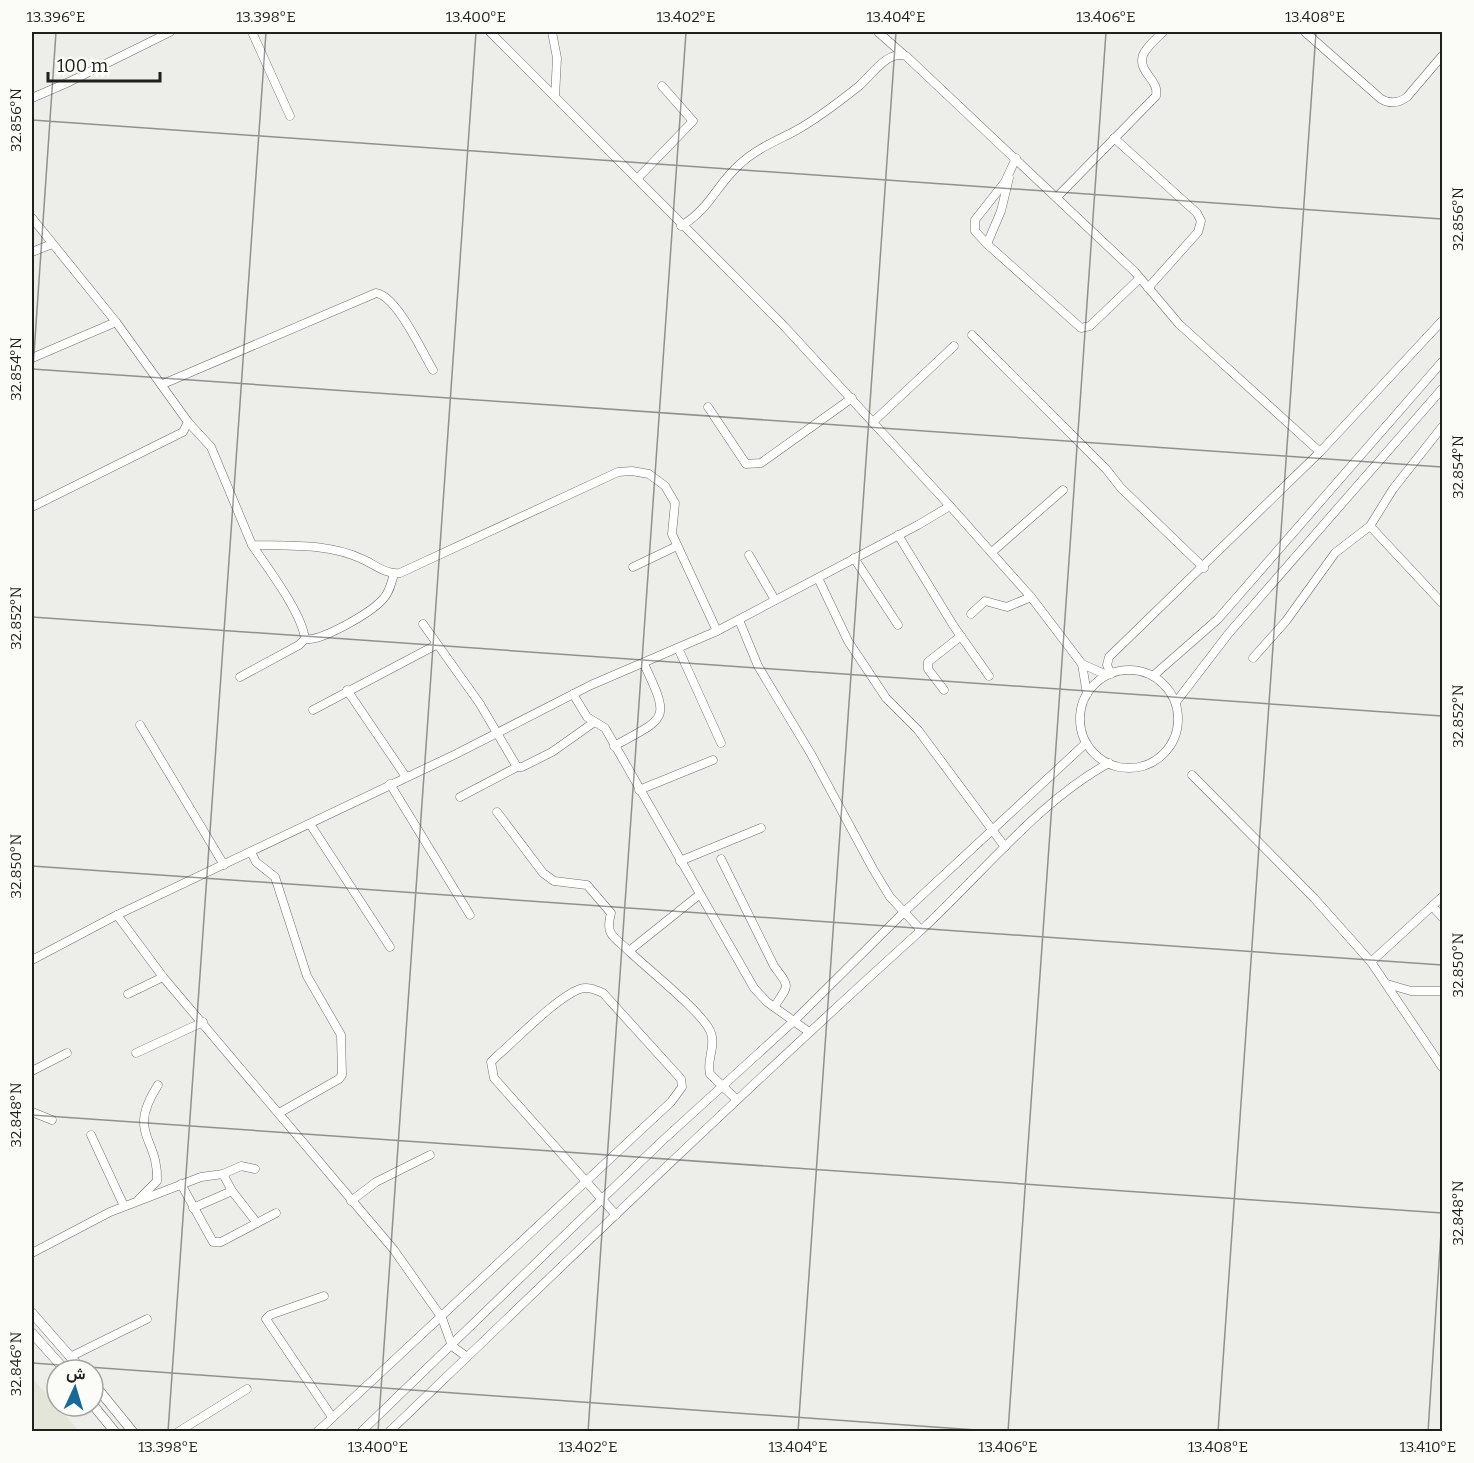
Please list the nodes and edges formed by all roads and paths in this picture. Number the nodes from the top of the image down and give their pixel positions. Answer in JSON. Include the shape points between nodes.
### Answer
{"nodes":[{"id":1,"x":170,"y":32,"type":"edge"},
{"id":2,"x":252,"y":32,"type":"edge"},
{"id":3,"x":490,"y":32,"type":"edge"},
{"id":4,"x":552,"y":32,"type":"edge"},
{"id":5,"x":878,"y":32,"type":"edge"},
{"id":6,"x":1163,"y":32,"type":"edge"},
{"id":7,"x":1305,"y":32,"type":"edge"},
{"id":8,"x":903,"y":54,"type":"junction"},
{"id":9,"x":1443,"y":56,"type":"edge"},
{"id":10,"x":662,"y":86,"type":"dead end"},
{"id":11,"x":555,"y":97,"type":"junction"},
{"id":12,"x":32,"y":98,"type":"edge"},
{"id":13,"x":290,"y":116,"type":"dead end"},
{"id":14,"x":1114,"y":138,"type":"junction"},
{"id":15,"x":1016,"y":158,"type":"junction"},
{"id":16,"x":1009,"y":175,"type":"junction"},
{"id":17,"x":638,"y":178,"type":"junction"},
{"id":18,"x":1057,"y":197,"type":"junction"},
{"id":19,"x":32,"y":220,"type":"edge"},
{"id":20,"x":681,"y":226,"type":"junction"},
{"id":21,"x":52,"y":244,"type":"junction"},
{"id":22,"x":987,"y":244,"type":"junction"},
{"id":23,"x":32,"y":252,"type":"edge"},
{"id":24,"x":1140,"y":278,"type":"junction"},
{"id":25,"x":1148,"y":288,"type":"junction"},
{"id":26,"x":1443,"y":321,"type":"edge"},
{"id":27,"x":116,"y":322,"type":"junction"},
{"id":28,"x":972,"y":335,"type":"dead end"},
{"id":29,"x":954,"y":346,"type":"dead end"},
{"id":30,"x":32,"y":358,"type":"edge"},
{"id":31,"x":1443,"y":362,"type":"edge"},
{"id":32,"x":433,"y":370,"type":"dead end"},
{"id":33,"x":163,"y":384,"type":"junction"},
{"id":34,"x":1443,"y":389,"type":"edge"},
{"id":35,"x":852,"y":398,"type":"junction"},
{"id":36,"x":708,"y":406,"type":"dead end"},
{"id":37,"x":188,"y":422,"type":"junction"},
{"id":38,"x":873,"y":422,"type":"junction"},
{"id":39,"x":1443,"y":427,"type":"edge"},
{"id":40,"x":1320,"y":452,"type":"junction"},
{"id":41,"x":1063,"y":490,"type":"dead end"},
{"id":42,"x":950,"y":506,"type":"junction"},
{"id":43,"x":32,"y":507,"type":"edge"},
{"id":44,"x":1370,"y":526,"type":"junction"},
{"id":45,"x":898,"y":535,"type":"junction"},
{"id":46,"x":252,"y":545,"type":"junction"},
{"id":47,"x":677,"y":546,"type":"junction"},
{"id":48,"x":992,"y":552,"type":"junction"},
{"id":49,"x":749,"y":555,"type":"dead end"},
{"id":50,"x":854,"y":558,"type":"junction"},
{"id":51,"x":633,"y":567,"type":"dead end"},
{"id":52,"x":1203,"y":568,"type":"junction"},
{"id":53,"x":394,"y":574,"type":"junction"},
{"id":54,"x":818,"y":578,"type":"junction"},
{"id":55,"x":1031,"y":597,"type":"junction"},
{"id":56,"x":775,"y":600,"type":"junction"},
{"id":57,"x":1443,"y":603,"type":"edge"},
{"id":58,"x":971,"y":614,"type":"dead end"},
{"id":59,"x":739,"y":620,"type":"junction"},
{"id":60,"x":423,"y":624,"type":"dead end"},
{"id":61,"x":898,"y":625,"type":"dead end"},
{"id":62,"x":717,"y":631,"type":"junction"},
{"id":63,"x":961,"y":636,"type":"junction"},
{"id":64,"x":305,"y":639,"type":"junction"},
{"id":65,"x":436,"y":645,"type":"junction"},
{"id":66,"x":678,"y":648,"type":"junction"},
{"id":67,"x":1253,"y":658,"type":"dead end"},
{"id":68,"x":644,"y":664,"type":"junction"},
{"id":69,"x":1082,"y":664,"type":"junction"},
{"id":70,"x":1109,"y":675,"type":"junction"},
{"id":71,"x":989,"y":676,"type":"dead end"},
{"id":72,"x":1153,"y":676,"type":"junction"},
{"id":73,"x":240,"y":677,"type":"dead end"},
{"id":74,"x":347,"y":690,"type":"junction"},
{"id":75,"x":944,"y":690,"type":"dead end"},
{"id":76,"x":573,"y":694,"type":"junction"},
{"id":77,"x":1087,"y":694,"type":"junction"},
{"id":78,"x":1176,"y":702,"type":"junction"},
{"id":79,"x":313,"y":710,"type":"dead end"},
{"id":80,"x":593,"y":723,"type":"junction"},
{"id":81,"x":140,"y":724,"type":"dead end"},
{"id":82,"x":498,"y":732,"type":"junction"},
{"id":83,"x":721,"y":743,"type":"dead end"},
{"id":84,"x":1086,"y":743,"type":"junction"},
{"id":85,"x":614,"y":746,"type":"junction"},
{"id":86,"x":713,"y":760,"type":"dead end"},
{"id":87,"x":1109,"y":763,"type":"junction"},
{"id":88,"x":517,"y":767,"type":"junction"},
{"id":89,"x":1192,"y":775,"type":"dead end"},
{"id":90,"x":406,"y":777,"type":"junction"},
{"id":91,"x":390,"y":784,"type":"junction"},
{"id":92,"x":639,"y":790,"type":"junction"},
{"id":93,"x":460,"y":797,"type":"dead end"},
{"id":94,"x":497,"y":812,"type":"dead end"},
{"id":95,"x":310,"y":824,"type":"junction"},
{"id":96,"x":761,"y":828,"type":"dead end"},
{"id":97,"x":991,"y":830,"type":"junction"},
{"id":98,"x":1005,"y":847,"type":"junction"},
{"id":99,"x":251,"y":852,"type":"junction"},
{"id":100,"x":721,"y":859,"type":"dead end"},
{"id":101,"x":680,"y":861,"type":"junction"},
{"id":102,"x":224,"y":865,"type":"junction"},
{"id":103,"x":699,"y":895,"type":"junction"},
{"id":104,"x":1443,"y":897,"type":"edge"},
{"id":105,"x":1433,"y":907,"type":"junction"},
{"id":106,"x":904,"y":911,"type":"junction"},
{"id":107,"x":117,"y":915,"type":"junction"},
{"id":108,"x":470,"y":915,"type":"dead end"},
{"id":109,"x":1443,"y":916,"type":"edge"},
{"id":110,"x":921,"y":930,"type":"junction"},
{"id":111,"x":390,"y":947,"type":"dead end"},
{"id":112,"x":629,"y":951,"type":"junction"},
{"id":113,"x":32,"y":960,"type":"edge"},
{"id":114,"x":1371,"y":962,"type":"junction"},
{"id":115,"x":164,"y":976,"type":"junction"},
{"id":116,"x":1387,"y":984,"type":"junction"},
{"id":117,"x":1443,"y":991,"type":"edge"},
{"id":118,"x":128,"y":994,"type":"dead end"},
{"id":119,"x":774,"y":1007,"type":"junction"},
{"id":120,"x":795,"y":1020,"type":"junction"},
{"id":121,"x":203,"y":1022,"type":"junction"},
{"id":122,"x":809,"y":1032,"type":"junction"},
{"id":123,"x":66,"y":1053,"type":"dead end"},
{"id":124,"x":136,"y":1053,"type":"dead end"},
{"id":125,"x":1443,"y":1067,"type":"edge"},
{"id":126,"x":32,"y":1071,"type":"edge"},
{"id":127,"x":158,"y":1084,"type":"dead end"},
{"id":128,"x":723,"y":1086,"type":"junction"},
{"id":129,"x":736,"y":1099,"type":"junction"},
{"id":130,"x":32,"y":1112,"type":"edge"},
{"id":131,"x":279,"y":1113,"type":"junction"},
{"id":132,"x":52,"y":1120,"type":"dead end"},
{"id":133,"x":91,"y":1136,"type":"dead end"},
{"id":134,"x":430,"y":1155,"type":"dead end"},
{"id":135,"x":255,"y":1169,"type":"dead end"},
{"id":136,"x":223,"y":1174,"type":"junction"},
{"id":137,"x":586,"y":1182,"type":"junction"},
{"id":138,"x":181,"y":1184,"type":"junction"},
{"id":139,"x":232,"y":1191,"type":"junction"},
{"id":140,"x":602,"y":1199,"type":"junction"},
{"id":141,"x":135,"y":1202,"type":"junction"},
{"id":142,"x":351,"y":1202,"type":"junction"},
{"id":143,"x":124,"y":1206,"type":"junction"},
{"id":144,"x":194,"y":1208,"type":"junction"},
{"id":145,"x":276,"y":1214,"type":"dead end"},
{"id":146,"x":616,"y":1215,"type":"junction"},
{"id":147,"x":257,"y":1223,"type":"junction"},
{"id":148,"x":32,"y":1253,"type":"edge"},
{"id":149,"x":324,"y":1296,"type":"dead end"},
{"id":150,"x":32,"y":1312,"type":"edge"},
{"id":151,"x":442,"y":1318,"type":"junction"},
{"id":152,"x":147,"y":1319,"type":"dead end"},
{"id":153,"x":32,"y":1333,"type":"edge"},
{"id":154,"x":452,"y":1346,"type":"junction"},
{"id":155,"x":70,"y":1357,"type":"joint"},
{"id":156,"x":467,"y":1357,"type":"junction"},
{"id":157,"x":54,"y":1358,"type":"edge"},
{"id":158,"x":247,"y":1389,"type":"dead end"},
{"id":159,"x":105,"y":1397,"type":"edge"},
{"id":160,"x":332,"y":1417,"type":"junction"},
{"id":161,"x":104,"y":1418,"type":"edge"},
{"id":162,"x":115,"y":1431,"type":"edge"},
{"id":163,"x":133,"y":1431,"type":"edge"},
{"id":164,"x":178,"y":1431,"type":"edge"},
{"id":165,"x":317,"y":1431,"type":"edge"},
{"id":166,"x":361,"y":1431,"type":"edge"},
{"id":167,"x":389,"y":1431,"type":"edge"}],
"edges":[{"from":1,"to":12,"type":"street"},
{"from":2,"to":13,"type":"street"},
{"from":3,"to":11,"type":"street"},
{"from":4,"to":11,"type":"street"},
{"from":5,"to":8,"type":"street"},
{"from":6,"to":14,"type":"street","via":[[1142,59],[1143,69],[1157,89],[1156,96]]},
{"from":7,"to":9,"type":"street","via":[[1388,102],[1407,97]]},
{"from":8,"to":15,"type":"street"},
{"from":8,"to":20,"type":"street","via":[[890,57],[812,120],[752,154],[730,173],[707,207]]},
{"from":10,"to":17,"type":"street","via":[[693,121]]},
{"from":11,"to":17,"type":"street"},
{"from":14,"to":18,"type":"street"},
{"from":14,"to":25,"type":"street","via":[[1197,213],[1201,221],[1198,232]]},
{"from":15,"to":16,"type":"street"},
{"from":15,"to":18,"type":"street"},
{"from":16,"to":22,"type":"street","via":[[1001,211]]},
{"from":16,"to":22,"type":"street","via":[[975,220],[975,231]]},
{"from":17,"to":20,"type":"street"},
{"from":18,"to":24,"type":"street"},
{"from":19,"to":21,"type":"street"},
{"from":20,"to":35,"type":"street"},
{"from":21,"to":23,"type":"street"},
{"from":21,"to":27,"type":"street"},
{"from":22,"to":24,"type":"street","via":[[1081,328],[1090,326]]},
{"from":24,"to":25,"type":"street"},
{"from":25,"to":40,"type":"street","via":[[1179,324]]},
{"from":26,"to":40,"type":"street"},
{"from":27,"to":30,"type":"street"},
{"from":27,"to":33,"type":"street"},
{"from":28,"to":52,"type":"street"},
{"from":29,"to":38,"type":"street"},
{"from":31,"to":72,"type":"street","via":[[1218,619]]},
{"from":32,"to":33,"type":"street","via":[[395,307],[376,293]]},
{"from":33,"to":37,"type":"street"},
{"from":34,"to":78,"type":"street","via":[[1228,633]]},
{"from":35,"to":36,"type":"street","via":[[753,466],[746,464]]},
{"from":35,"to":38,"type":"street"},
{"from":37,"to":43,"type":"street","via":[[183,432]]},
{"from":37,"to":46,"type":"street","via":[[211,447]]},
{"from":38,"to":42,"type":"street"},
{"from":39,"to":44,"type":"street","via":[[1393,489]]},
{"from":40,"to":52,"type":"street"},
{"from":41,"to":48,"type":"street"},
{"from":42,"to":45,"type":"street"},
{"from":42,"to":48,"type":"street"},
{"from":44,"to":57,"type":"street"},
{"from":44,"to":67,"type":"street","via":[[1335,553],[1286,621]]},
{"from":45,"to":50,"type":"street"},
{"from":45,"to":63,"type":"street"},
{"from":46,"to":53,"type":"street","via":[[330,550],[360,558]]},
{"from":46,"to":64,"type":"street","via":[[283,593]]},
{"from":47,"to":51,"type":"street"},
{"from":47,"to":53,"type":"street","via":[[672,534],[675,503],[665,486],[649,474],[625,470]]},
{"from":47,"to":62,"type":"street"},
{"from":48,"to":55,"type":"street"},
{"from":49,"to":56,"type":"street"},
{"from":50,"to":54,"type":"street"},
{"from":50,"to":61,"type":"street"},
{"from":52,"to":70,"type":"street","via":[[1109,657]]},
{"from":53,"to":64,"type":"street","via":[[389,592],[378,604],[319,638]]},
{"from":54,"to":56,"type":"street"},
{"from":54,"to":97,"type":"street","via":[[838,622],[886,698],[918,730]]},
{"from":55,"to":58,"type":"street","via":[[1007,607],[985,601]]},
{"from":55,"to":69,"type":"street"},
{"from":56,"to":59,"type":"street"},
{"from":59,"to":62,"type":"street"},
{"from":59,"to":106,"type":"street","via":[[758,666],[873,870]]},
{"from":60,"to":65,"type":"street"},
{"from":62,"to":66,"type":"street"},
{"from":63,"to":71,"type":"street"},
{"from":63,"to":75,"type":"street","via":[[928,662],[928,669]]},
{"from":64,"to":73,"type":"street"},
{"from":65,"to":74,"type":"street"},
{"from":65,"to":82,"type":"street"},
{"from":66,"to":68,"type":"street"},
{"from":66,"to":83,"type":"street"},
{"from":68,"to":76,"type":"street"},
{"from":68,"to":85,"type":"street","via":[[662,700],[661,714],[651,728]]},
{"from":69,"to":70,"type":"street"},
{"from":69,"to":77,"type":"street"},
{"from":70,"to":72,"type":"street","via":[[1132,670]]},
{"from":70,"to":77,"type":"street"},
{"from":72,"to":78,"type":"street"},
{"from":74,"to":79,"type":"street"},
{"from":74,"to":90,"type":"street"},
{"from":76,"to":80,"type":"street"},
{"from":76,"to":82,"type":"street"},
{"from":77,"to":84,"type":"street","via":[[1081,717]]},
{"from":78,"to":87,"type":"street","via":[[1178,723],[1166,752],[1139,767]]},
{"from":80,"to":85,"type":"street","via":[[605,728]]},
{"from":80,"to":88,"type":"street","via":[[552,752]]},
{"from":81,"to":102,"type":"street"},
{"from":82,"to":88,"type":"street"},
{"from":82,"to":90,"type":"street"},
{"from":84,"to":87,"type":"street"},
{"from":84,"to":97,"type":"street"},
{"from":85,"to":92,"type":"street"},
{"from":86,"to":92,"type":"street"},
{"from":87,"to":98,"type":"street","via":[[1089,774]]},
{"from":88,"to":93,"type":"street"},
{"from":89,"to":114,"type":"street","via":[[1314,898]]},
{"from":90,"to":91,"type":"street"},
{"from":91,"to":95,"type":"street"},
{"from":91,"to":108,"type":"street"},
{"from":92,"to":101,"type":"street"},
{"from":94,"to":112,"type":"street","via":[[543,873],[554,881],[592,887],[611,913],[609,932]]},
{"from":95,"to":99,"type":"street"},
{"from":95,"to":111,"type":"street"},
{"from":96,"to":101,"type":"street"},
{"from":97,"to":98,"type":"street"},
{"from":97,"to":106,"type":"street"},
{"from":98,"to":110,"type":"street"},
{"from":99,"to":102,"type":"street"},
{"from":99,"to":131,"type":"street","via":[[260,866],[275,877],[307,976],[343,1042],[339,1079]]},
{"from":100,"to":119,"type":"street","via":[[774,966],[786,979],[784,992]]},
{"from":101,"to":103,"type":"street"},
{"from":102,"to":107,"type":"street"},
{"from":103,"to":112,"type":"street"},
{"from":103,"to":119,"type":"street","via":[[754,988]]},
{"from":104,"to":105,"type":"street"},
{"from":105,"to":109,"type":"street"},
{"from":105,"to":114,"type":"street"},
{"from":106,"to":110,"type":"street"},
{"from":106,"to":120,"type":"street"},
{"from":107,"to":113,"type":"street"},
{"from":107,"to":115,"type":"street"},
{"from":110,"to":122,"type":"street"},
{"from":112,"to":128,"type":"street","via":[[707,1025],[714,1048],[709,1068],[715,1081]]},
{"from":114,"to":116,"type":"street"},
{"from":115,"to":118,"type":"street"},
{"from":115,"to":121,"type":"street"},
{"from":116,"to":117,"type":"street","via":[[1412,991]]},
{"from":116,"to":125,"type":"street"},
{"from":119,"to":120,"type":"street"},
{"from":120,"to":122,"type":"street"},
{"from":120,"to":128,"type":"street"},
{"from":121,"to":124,"type":"street"},
{"from":121,"to":131,"type":"street"},
{"from":122,"to":129,"type":"street"},
{"from":123,"to":126,"type":"street"},
{"from":127,"to":141,"type":"street","via":[[143,1116],[157,1181]]},
{"from":128,"to":129,"type":"street"},
{"from":128,"to":140,"type":"street"},
{"from":129,"to":146,"type":"street"},
{"from":130,"to":132,"type":"street"},
{"from":131,"to":142,"type":"street"},
{"from":133,"to":143,"type":"street"},
{"from":134,"to":142,"type":"street","via":[[376,1182]]},
{"from":135,"to":136,"type":"street","via":[[241,1166]]},
{"from":136,"to":138,"type":"street"},
{"from":136,"to":139,"type":"street"},
{"from":137,"to":137,"type":"street","via":[[494,1078],[491,1062],[564,998],[581,988],[603,993],[681,1079],[682,1088]]},
{"from":137,"to":140,"type":"street"},
{"from":137,"to":151,"type":"street"},
{"from":138,"to":141,"type":"street"},
{"from":138,"to":144,"type":"street"},
{"from":139,"to":144,"type":"street"},
{"from":139,"to":147,"type":"street"},
{"from":140,"to":146,"type":"street"},
{"from":140,"to":154,"type":"street"},
{"from":141,"to":143,"type":"street"},
{"from":142,"to":151,"type":"street","via":[[394,1250]]},
{"from":143,"to":148,"type":"street"},
{"from":144,"to":147,"type":"street","via":[[213,1242],[221,1242]]},
{"from":145,"to":147,"type":"street"},
{"from":146,"to":156,"type":"street"},
{"from":149,"to":160,"type":"street","via":[[266,1319]]},
{"from":150,"to":155,"type":"main road"},
{"from":151,"to":154,"type":"street"},
{"from":151,"to":160,"type":"street"},
{"from":152,"to":155,"type":"street"},
{"from":153,"to":157,"type":"main road"},
{"from":154,"to":156,"type":"street"},
{"from":154,"to":166,"type":"street"},
{"from":156,"to":167,"type":"street"},
{"from":158,"to":164,"type":"street"},
{"from":159,"to":163,"type":"main road"},
{"from":160,"to":165,"type":"street"},
{"from":161,"to":162,"type":"main road"}]}
